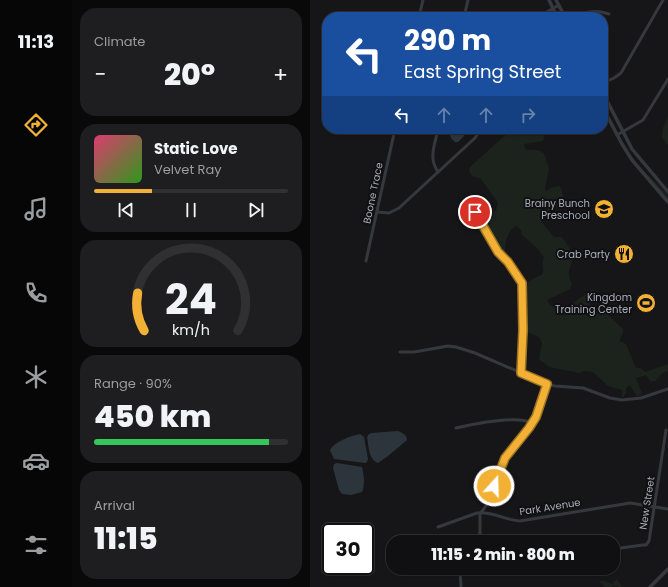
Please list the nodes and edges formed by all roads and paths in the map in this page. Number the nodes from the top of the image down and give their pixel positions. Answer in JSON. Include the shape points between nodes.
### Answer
{"nodes":[{"id":1,"x":423,"y":0,"type":"edge"},
{"id":2,"x":468,"y":0,"type":"edge"},
{"id":3,"x":549,"y":0,"type":"edge"},
{"id":4,"x":556,"y":0,"type":"edge"},
{"id":5,"x":663,"y":0,"type":"edge"},
{"id":6,"x":559,"y":5,"type":"junction"},
{"id":7,"x":553,"y":8,"type":"junction"},
{"id":8,"x":420,"y":12,"type":"edge"},
{"id":9,"x":465,"y":12,"type":"edge"},
{"id":10,"x":546,"y":12,"type":"edge"},
{"id":11,"x":555,"y":12,"type":"edge"},
{"id":12,"x":562,"y":12,"type":"edge"},
{"id":13,"x":586,"y":12,"type":"edge"},
{"id":14,"x":597,"y":12,"type":"edge"},
{"id":15,"x":668,"y":79,"type":"edge"},
{"id":16,"x":608,"y":81,"type":"edge"},
{"id":17,"x":608,"y":103,"type":"edge"},
{"id":18,"x":608,"y":118,"type":"edge"},
{"id":19,"x":623,"y":132,"type":"junction"},
{"id":20,"x":394,"y":134,"type":"edge"},
{"id":21,"x":437,"y":134,"type":"edge"},
{"id":22,"x":478,"y":134,"type":"edge"},
{"id":23,"x":617,"y":135,"type":"junction"},
{"id":24,"x":438,"y":172,"type":"junction"},
{"id":25,"x":668,"y":192,"type":"edge"},
{"id":26,"x":668,"y":202,"type":"edge"},
{"id":27,"x":377,"y":212,"type":"junction"},
{"id":28,"x":475,"y":212,"type":"dead end"},
{"id":29,"x":366,"y":260,"type":"dead end"},
{"id":30,"x":400,"y":352,"type":"dead end"},
{"id":31,"x":521,"y":373,"type":"junction"},
{"id":32,"x":547,"y":384,"type":"junction"},
{"id":33,"x":668,"y":389,"type":"edge"},
{"id":34,"x":532,"y":423,"type":"junction"},
{"id":35,"x":456,"y":428,"type":"dead end"},
{"id":36,"x":666,"y":430,"type":"dead end"},
{"id":37,"x":654,"y":507,"type":"junction"},
{"id":38,"x":668,"y":509,"type":"edge"},
{"id":39,"x":481,"y":512,"type":"junction"},
{"id":40,"x":438,"y":527,"type":"dead end"},
{"id":41,"x":479,"y":535,"type":"edge"},
{"id":42,"x":620,"y":548,"type":"edge"},
{"id":43,"x":668,"y":569,"type":"edge"},
{"id":44,"x":460,"y":575,"type":"edge"},
{"id":45,"x":461,"y":587,"type":"edge"},
{"id":46,"x":650,"y":587,"type":"edge"}],
"edges":[{"from":1,"to":8,"type":"street"},
{"from":2,"to":9,"type":"street"},
{"from":3,"to":7,"type":"street"},
{"from":4,"to":6,"type":"street"},
{"from":5,"to":16,"type":"street","via":[[621,73]]},
{"from":6,"to":7,"type":"street"},
{"from":6,"to":12,"type":"street"},
{"from":7,"to":10,"type":"street"},
{"from":7,"to":11,"type":"street"},
{"from":13,"to":14,"type":"street"},
{"from":15,"to":19,"type":"street","via":[[645,119]]},
{"from":17,"to":19,"type":"street"},
{"from":18,"to":23,"type":"street"},
{"from":19,"to":23,"type":"street"},
{"from":19,"to":25,"type":"street","via":[[637,156]]},
{"from":20,"to":27,"type":"street","name":"Boone Trace"},
{"from":21,"to":24,"type":"street","via":[[432,158]]},
{"from":22,"to":24,"type":"street"},
{"from":23,"to":26,"type":"street","via":[[632,160]]},
{"from":24,"to":27,"type":"street","via":[[394,212]]},
{"from":27,"to":29,"type":"street","name":"Boone Trace"},
{"from":28,"to":31,"type":"street","via":[[498,252],[522,283]]},
{"from":30,"to":31,"type":"street","via":[[456,347]]},
{"from":31,"to":32,"type":"street"},
{"from":32,"to":33,"type":"street","via":[[583,388],[622,400],[640,398]]},
{"from":32,"to":34,"type":"street","via":[[538,413]]},
{"from":34,"to":35,"type":"street","via":[[512,419]]},
{"from":34,"to":39,"type":"street","via":[[505,458],[488,503]]},
{"from":36,"to":37,"type":"street","name":"New Street"},
{"from":37,"to":38,"type":"street","name":"Park Avenue"},
{"from":37,"to":39,"type":"street","name":"Park Avenue","via":[[630,503],[520,521]]},
{"from":37,"to":42,"type":"street","name":"New Street","via":[[647,543]]},
{"from":39,"to":40,"type":"street"},
{"from":39,"to":41,"type":"street"},
{"from":43,"to":46,"type":"street"},
{"from":44,"to":45,"type":"street"}]}
